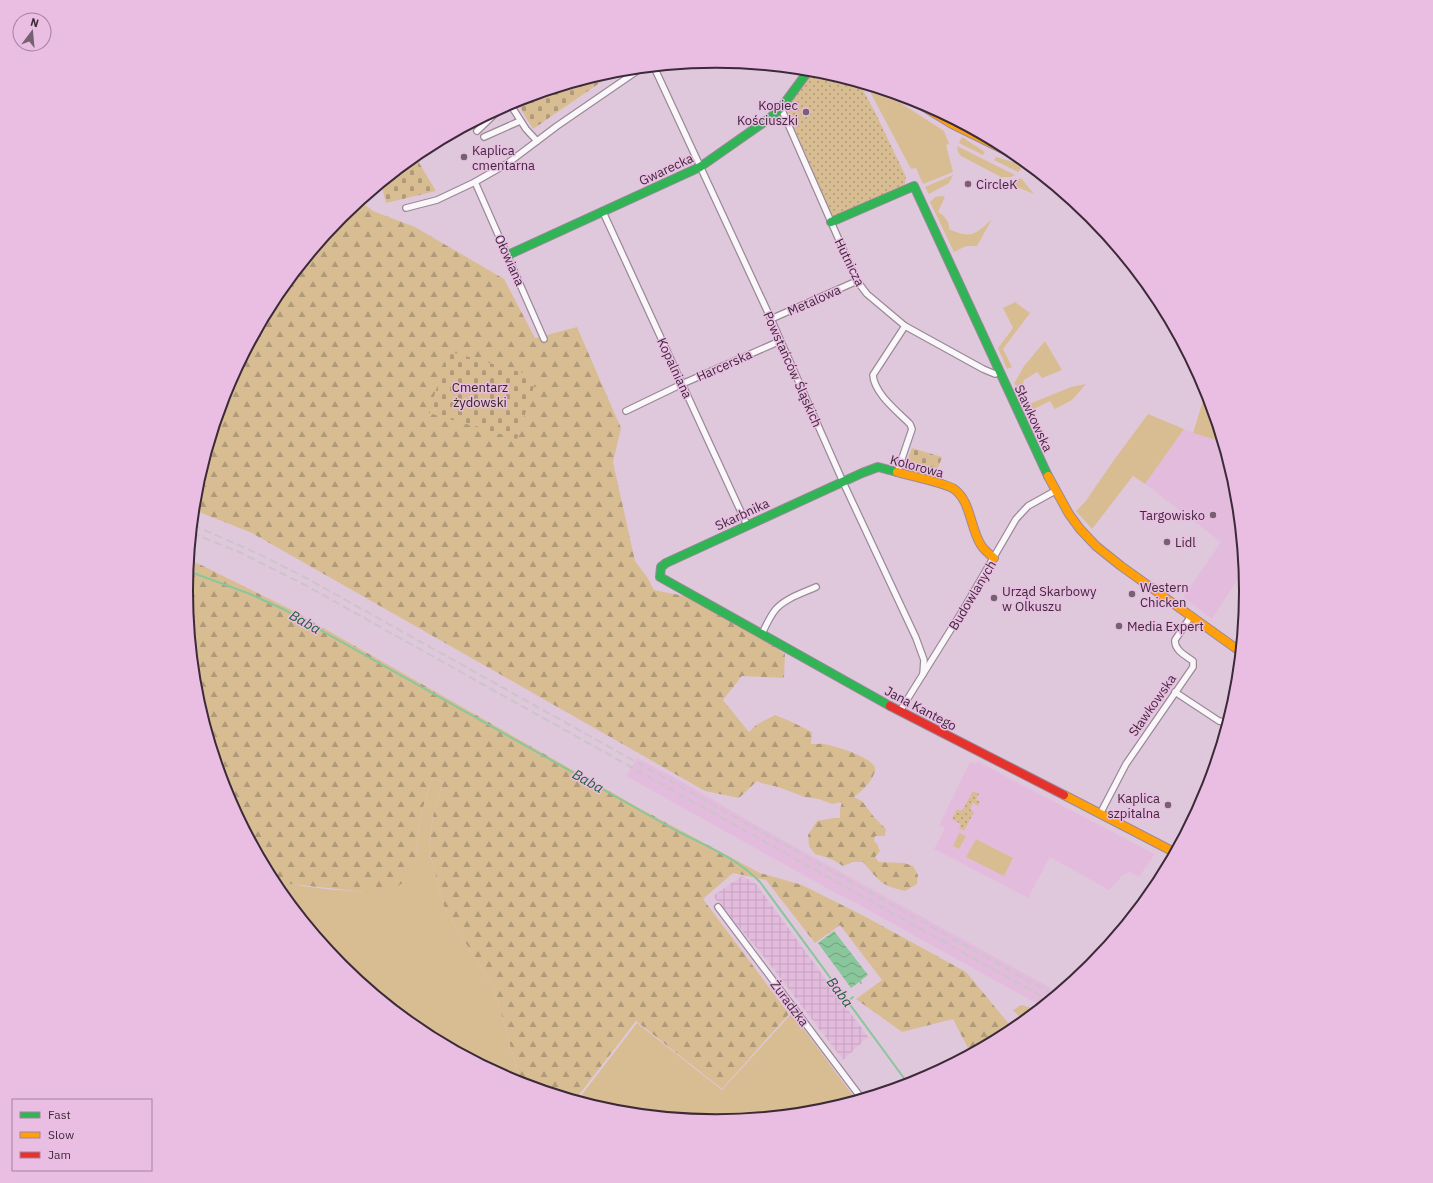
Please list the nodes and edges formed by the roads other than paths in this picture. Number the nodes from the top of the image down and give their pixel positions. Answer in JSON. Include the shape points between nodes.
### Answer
{"nodes":[{"id":1,"x":656,"y":71,"type":"edge"},
{"id":2,"x":631,"y":75,"type":"edge"},
{"id":3,"x":805,"y":75,"type":"edge"},
{"id":4,"x":780,"y":108,"type":"junction"},
{"id":5,"x":513,"y":109,"type":"edge"},
{"id":6,"x":488,"y":121,"type":"edge"},
{"id":7,"x":520,"y":121,"type":"junction"},
{"id":8,"x":477,"y":131,"type":"dead end"},
{"id":9,"x":484,"y":138,"type":"dead end"},
{"id":10,"x":537,"y":140,"type":"junction"},
{"id":11,"x":700,"y":167,"type":"junction"},
{"id":12,"x":475,"y":182,"type":"junction"},
{"id":13,"x":406,"y":208,"type":"dead end"},
{"id":14,"x":603,"y":212,"type":"junction"},
{"id":15,"x":831,"y":222,"type":"junction"},
{"id":16,"x":508,"y":255,"type":"junction"},
{"id":17,"x":857,"y":281,"type":"junction"},
{"id":18,"x":771,"y":319,"type":"junction"},
{"id":19,"x":905,"y":326,"type":"junction"},
{"id":20,"x":544,"y":339,"type":"dead end"},
{"id":21,"x":780,"y":341,"type":"junction"},
{"id":22,"x":1000,"y":372,"type":"junction"},
{"id":23,"x":682,"y":384,"type":"junction"},
{"id":24,"x":626,"y":411,"type":"dead end"},
{"id":25,"x":897,"y":473,"type":"junction"},
{"id":26,"x":843,"y":482,"type":"junction"},
{"id":27,"x":1055,"y":491,"type":"junction"},
{"id":28,"x":747,"y":525,"type":"junction"},
{"id":29,"x":994,"y":558,"type":"junction"},
{"id":30,"x":660,"y":577,"type":"joint"},
{"id":31,"x":816,"y":587,"type":"dead end"},
{"id":32,"x":1191,"y":616,"type":"junction"},
{"id":33,"x":762,"y":634,"type":"junction"},
{"id":34,"x":1237,"y":649,"type":"edge"},
{"id":35,"x":923,"y":674,"type":"junction"},
{"id":36,"x":1175,"y":692,"type":"junction"},
{"id":37,"x":900,"y":711,"type":"junction"},
{"id":38,"x":1223,"y":721,"type":"edge"},
{"id":39,"x":1100,"y":814,"type":"junction"},
{"id":40,"x":1172,"y":850,"type":"edge"},
{"id":41,"x":718,"y":907,"type":"dead end"},
{"id":42,"x":859,"y":1095,"type":"edge"}],
"edges":[{"from":1,"to":11,"type":"street","name":"Powstańców Śląskich"},
{"from":2,"to":10,"type":"street"},
{"from":3,"to":4,"type":"street","name":"Gwarecka"},
{"from":4,"to":11,"type":"street","name":"Gwarecka","via":[[770,118]]},
{"from":4,"to":15,"type":"street","name":"Hutnicza"},
{"from":5,"to":7,"type":"street"},
{"from":6,"to":8,"type":"street"},
{"from":7,"to":9,"type":"street"},
{"from":7,"to":10,"type":"street"},
{"from":10,"to":12,"type":"street","via":[[508,163]]},
{"from":11,"to":14,"type":"street","name":"Gwarecka"},
{"from":11,"to":18,"type":"street","name":"Powstańców Śląskich"},
{"from":12,"to":13,"type":"street","via":[[437,200]]},
{"from":12,"to":16,"type":"street","name":"Ołowiana"},
{"from":14,"to":16,"type":"street","name":"Gwarecka"},
{"from":14,"to":23,"type":"street","name":"Kopalniana"},
{"from":15,"to":17,"type":"street","name":"Hutnicza"},
{"from":15,"to":22,"type":"street","name":"Sławkowska","via":[[914,186]]},
{"from":16,"to":20,"type":"street","name":"Ołowiana"},
{"from":17,"to":18,"type":"street","name":"Metalowa"},
{"from":17,"to":19,"type":"street","name":"Hutnicza","via":[[867,294]]},
{"from":18,"to":21,"type":"street","name":"Powstańców Śląskich"},
{"from":19,"to":22,"type":"street","name":"Hutnicza","via":[[983,369],[995,374]]},
{"from":19,"to":25,"type":"street","via":[[873,375],[877,390],[912,429]]},
{"from":21,"to":23,"type":"street","name":"Harcerska"},
{"from":21,"to":26,"type":"street","name":"Powstańców Śląskich"},
{"from":22,"to":27,"type":"street","name":"Sławkowska"},
{"from":23,"to":24,"type":"street","name":"Harcerska"},
{"from":23,"to":28,"type":"street","name":"Kopalniana"},
{"from":25,"to":26,"type":"street","name":"Kolorowa","via":[[878,468]]},
{"from":25,"to":29,"type":"street","name":"Kolorowa","via":[[954,490],[963,502],[983,550]]},
{"from":26,"to":28,"type":"street","name":"Skarbnika"},
{"from":26,"to":35,"type":"street","name":"Powstańców Śląskich","via":[[921,651],[924,660]]},
{"from":27,"to":29,"type":"street","name":"Budowlanych","via":[[1021,512]]},
{"from":27,"to":32,"type":"street","name":"Sławkowska","via":[[1080,529],[1096,546]]},
{"from":28,"to":30,"type":"street","name":"Skarbnika","via":[[666,563],[661,567]]},
{"from":29,"to":35,"type":"street","name":"Budowlanych"},
{"from":30,"to":33,"type":"street","name":"Jana Kantego"},
{"from":31,"to":33,"type":"street","via":[[786,601],[776,609]]},
{"from":32,"to":34,"type":"street","name":"Sławkowska"},
{"from":32,"to":36,"type":"street","name":"Sławkowska","via":[[1174,644],[1193,661],[1193,667]]},
{"from":33,"to":37,"type":"street","name":"Jana Kantego"},
{"from":35,"to":37,"type":"street","name":"Budowlanych"},
{"from":36,"to":38,"type":"street"},
{"from":36,"to":39,"type":"street","name":"Sławkowska","via":[[1126,764]]},
{"from":37,"to":39,"type":"street","name":"Jana Kantego"},
{"from":39,"to":40,"type":"street","name":"Jana Kantego"},
{"from":41,"to":42,"type":"street","name":"Żuradzka"}]}
